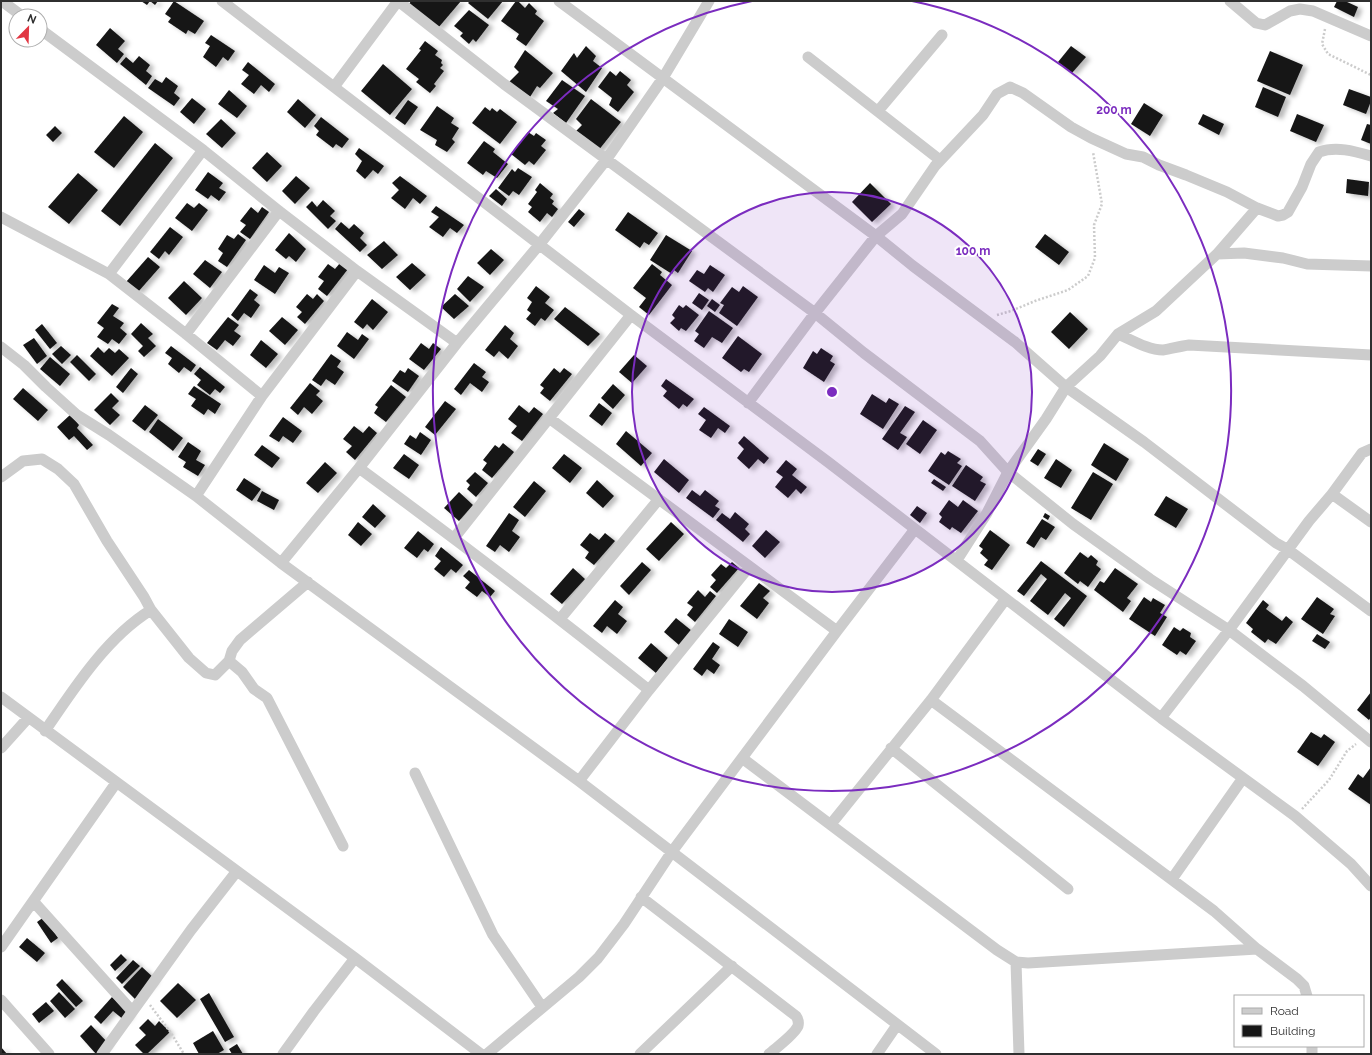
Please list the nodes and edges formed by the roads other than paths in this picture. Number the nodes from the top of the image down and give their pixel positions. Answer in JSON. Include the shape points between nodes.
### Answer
{"nodes":[{"id":1,"x":2,"y":1,"type":"edge"},
{"id":2,"x":222,"y":1,"type":"edge"},
{"id":3,"x":559,"y":1,"type":"edge"},
{"id":4,"x":709,"y":1,"type":"edge"},
{"id":5,"x":1230,"y":1,"type":"edge"},
{"id":6,"x":11,"y":8,"type":"edge"},
{"id":7,"x":48,"y":35,"type":"edge"},
{"id":8,"x":942,"y":35,"type":"dead end"},
{"id":9,"x":1371,"y":36,"type":"edge"},
{"id":10,"x":808,"y":57,"type":"dead end"},
{"id":11,"x":663,"y":78,"type":"junction"},
{"id":12,"x":334,"y":87,"type":"junction"},
{"id":13,"x":878,"y":111,"type":"junction"},
{"id":14,"x":202,"y":150,"type":"junction"},
{"id":15,"x":1371,"y":156,"type":"edge"},
{"id":16,"x":606,"y":160,"type":"junction"},
{"id":17,"x":940,"y":160,"type":"junction"},
{"id":18,"x":1257,"y":208,"type":"junction"},
{"id":19,"x":279,"y":211,"type":"junction"},
{"id":20,"x":1,"y":217,"type":"edge"},
{"id":21,"x":876,"y":236,"type":"junction"},
{"id":22,"x":539,"y":245,"type":"junction"},
{"id":23,"x":1217,"y":254,"type":"junction"},
{"id":24,"x":1371,"y":266,"type":"edge"},
{"id":25,"x":357,"y":271,"type":"junction"},
{"id":26,"x":109,"y":274,"type":"junction"},
{"id":27,"x":815,"y":313,"type":"junction"},
{"id":28,"x":631,"y":315,"type":"junction"},
{"id":29,"x":186,"y":334,"type":"junction"},
{"id":30,"x":1118,"y":334,"type":"junction"},
{"id":31,"x":457,"y":343,"type":"junction"},
{"id":32,"x":1,"y":347,"type":"edge"},
{"id":33,"x":1371,"y":355,"type":"edge"},
{"id":34,"x":1066,"y":386,"type":"junction"},
{"id":35,"x":262,"y":396,"type":"junction"},
{"id":36,"x":748,"y":403,"type":"junction"},
{"id":37,"x":549,"y":418,"type":"junction"},
{"id":38,"x":1371,"y":449,"type":"edge"},
{"id":39,"x":359,"y":468,"type":"junction"},
{"id":40,"x":1008,"y":472,"type":"junction"},
{"id":41,"x":1,"y":477,"type":"edge"},
{"id":42,"x":1332,"y":494,"type":"junction"},
{"id":43,"x":196,"y":496,"type":"junction"},
{"id":44,"x":659,"y":499,"type":"junction"},
{"id":45,"x":1371,"y":522,"type":"edge"},
{"id":46,"x":915,"y":529,"type":"junction"},
{"id":47,"x":454,"y":538,"type":"junction"},
{"id":48,"x":1287,"y":549,"type":"junction"},
{"id":49,"x":957,"y":560,"type":"junction"},
{"id":50,"x":281,"y":563,"type":"junction"},
{"id":51,"x":750,"y":567,"type":"junction"},
{"id":52,"x":308,"y":582,"type":"junction"},
{"id":53,"x":1006,"y":600,"type":"junction"},
{"id":54,"x":151,"y":610,"type":"junction"},
{"id":55,"x":1371,"y":611,"type":"edge"},
{"id":56,"x":560,"y":619,"type":"junction"},
{"id":57,"x":1228,"y":630,"type":"junction"},
{"id":58,"x":837,"y":631,"type":"junction"},
{"id":59,"x":229,"y":661,"type":"junction"},
{"id":60,"x":650,"y":690,"type":"junction"},
{"id":61,"x":1,"y":697,"type":"edge"},
{"id":62,"x":931,"y":700,"type":"junction"},
{"id":63,"x":28,"y":718,"type":"junction"},
{"id":64,"x":1161,"y":718,"type":"junction"},
{"id":65,"x":45,"y":730,"type":"junction"},
{"id":66,"x":1368,"y":740,"type":"edge"},
{"id":67,"x":1,"y":748,"type":"edge"},
{"id":68,"x":891,"y":748,"type":"junction"},
{"id":69,"x":742,"y":758,"type":"junction"},
{"id":70,"x":414,"y":773,"type":"dead end"},
{"id":71,"x":1244,"y":778,"type":"junction"},
{"id":72,"x":579,"y":781,"type":"junction"},
{"id":73,"x":116,"y":783,"type":"junction"},
{"id":74,"x":831,"y":824,"type":"junction"},
{"id":75,"x":343,"y":846,"type":"dead end"},
{"id":76,"x":671,"y":853,"type":"junction"},
{"id":77,"x":237,"y":871,"type":"junction"},
{"id":78,"x":1172,"y":879,"type":"junction"},
{"id":79,"x":1371,"y":886,"type":"edge"},
{"id":80,"x":1068,"y":890,"type":"dead end"},
{"id":81,"x":641,"y":897,"type":"junction"},
{"id":82,"x":33,"y":901,"type":"junction"},
{"id":83,"x":1,"y":947,"type":"edge"},
{"id":84,"x":1257,"y":949,"type":"junction"},
{"id":85,"x":355,"y":958,"type":"junction"},
{"id":86,"x":1016,"y":962,"type":"junction"},
{"id":87,"x":732,"y":966,"type":"junction"},
{"id":88,"x":1307,"y":995,"type":"edge"},
{"id":89,"x":1,"y":1000,"type":"edge"},
{"id":90,"x":542,"y":1007,"type":"junction"},
{"id":91,"x":132,"y":1011,"type":"junction"},
{"id":92,"x":897,"y":1025,"type":"junction"},
{"id":93,"x":50,"y":1054,"type":"edge"},
{"id":94,"x":102,"y":1054,"type":"edge"},
{"id":95,"x":283,"y":1054,"type":"edge"},
{"id":96,"x":481,"y":1054,"type":"edge"},
{"id":97,"x":487,"y":1054,"type":"edge"},
{"id":98,"x":640,"y":1054,"type":"edge"},
{"id":99,"x":769,"y":1054,"type":"edge"},
{"id":100,"x":877,"y":1054,"type":"edge"},
{"id":101,"x":936,"y":1054,"type":"edge"},
{"id":102,"x":1019,"y":1054,"type":"edge"}],
"edges":[{"from":1,"to":6,"type":"street"},
{"from":2,"to":12,"type":"street"},
{"from":3,"to":11,"type":"street"},
{"from":4,"to":11,"type":"street"},
{"from":5,"to":9,"type":"street","via":[[1256,23],[1265,25],[1290,11],[1300,9],[1314,11]]},
{"from":7,"to":14,"type":"street"},
{"from":8,"to":13,"type":"street"},
{"from":10,"to":13,"type":"street"},
{"from":11,"to":16,"type":"street"},
{"from":11,"to":21,"type":"street"},
{"from":12,"to":16,"type":"street","via":[[398,1]]},
{"from":12,"to":22,"type":"street"},
{"from":13,"to":17,"type":"street"},
{"from":14,"to":19,"type":"street"},
{"from":14,"to":26,"type":"street"},
{"from":15,"to":18,"type":"street","via":[[1332,149],[1319,152],[1288,212],[1278,216]]},
{"from":16,"to":22,"type":"street"},
{"from":16,"to":27,"type":"street"},
{"from":17,"to":18,"type":"street","via":[[983,115],[997,94],[1010,87],[1091,138],[1227,192]]},
{"from":17,"to":21,"type":"street","via":[[902,214]]},
{"from":18,"to":23,"type":"street"},
{"from":19,"to":25,"type":"street"},
{"from":19,"to":29,"type":"street"},
{"from":20,"to":26,"type":"street"},
{"from":21,"to":27,"type":"street"},
{"from":21,"to":34,"type":"street","via":[[1015,342]]},
{"from":22,"to":28,"type":"street"},
{"from":22,"to":31,"type":"street"},
{"from":23,"to":24,"type":"street","via":[[1244,253],[1307,264]]},
{"from":23,"to":30,"type":"street","via":[[1156,311]]},
{"from":25,"to":31,"type":"street"},
{"from":25,"to":35,"type":"street"},
{"from":26,"to":29,"type":"street"},
{"from":27,"to":36,"type":"street"},
{"from":27,"to":40,"type":"street","via":[[980,441]]},
{"from":28,"to":36,"type":"street"},
{"from":28,"to":37,"type":"street"},
{"from":29,"to":35,"type":"street"},
{"from":30,"to":33,"type":"street","via":[[1147,347],[1166,350],[1174,346],[1189,345]]},
{"from":30,"to":34,"type":"street","via":[[1100,356]]},
{"from":31,"to":39,"type":"street"},
{"from":32,"to":43,"type":"street","via":[[77,415]]},
{"from":34,"to":40,"type":"street"},
{"from":34,"to":48,"type":"street"},
{"from":35,"to":43,"type":"street"},
{"from":36,"to":46,"type":"street"},
{"from":37,"to":44,"type":"street"},
{"from":37,"to":47,"type":"street"},
{"from":38,"to":42,"type":"street","via":[[1362,453]]},
{"from":39,"to":47,"type":"street"},
{"from":39,"to":50,"type":"street"},
{"from":40,"to":49,"type":"street","via":[[987,513]]},
{"from":40,"to":57,"type":"street","via":[[1073,524]]},
{"from":41,"to":54,"type":"street","via":[[22,461],[42,459],[58,469],[74,484]]},
{"from":42,"to":45,"type":"street"},
{"from":42,"to":48,"type":"street"},
{"from":43,"to":50,"type":"street"},
{"from":44,"to":51,"type":"street"},
{"from":44,"to":56,"type":"street"},
{"from":46,"to":49,"type":"street"},
{"from":46,"to":58,"type":"street"},
{"from":47,"to":56,"type":"street"},
{"from":48,"to":55,"type":"street"},
{"from":48,"to":57,"type":"street"},
{"from":49,"to":53,"type":"street"},
{"from":50,"to":52,"type":"street"},
{"from":51,"to":58,"type":"street"},
{"from":51,"to":60,"type":"street"},
{"from":52,"to":59,"type":"street","via":[[240,640]]},
{"from":52,"to":72,"type":"street"},
{"from":53,"to":62,"type":"street"},
{"from":53,"to":64,"type":"street"},
{"from":54,"to":59,"type":"street","via":[[189,658],[206,673],[215,675]]},
{"from":54,"to":65,"type":"street","via":[[136,620],[84,675]]},
{"from":56,"to":60,"type":"street"},
{"from":57,"to":64,"type":"street"},
{"from":57,"to":66,"type":"street","via":[[1304,686]]},
{"from":58,"to":69,"type":"street"},
{"from":59,"to":75,"type":"street","via":[[242,672],[254,689],[266,698]]},
{"from":60,"to":72,"type":"street"},
{"from":61,"to":63,"type":"street"},
{"from":62,"to":68,"type":"street"},
{"from":62,"to":78,"type":"street"},
{"from":63,"to":65,"type":"street"},
{"from":63,"to":67,"type":"street"},
{"from":64,"to":71,"type":"street"},
{"from":65,"to":73,"type":"street"},
{"from":68,"to":74,"type":"street"},
{"from":68,"to":80,"type":"street"},
{"from":69,"to":74,"type":"street"},
{"from":69,"to":76,"type":"street"},
{"from":70,"to":90,"type":"street","via":[[493,935]]},
{"from":71,"to":78,"type":"street"},
{"from":71,"to":79,"type":"street","via":[[1295,816],[1351,864]]},
{"from":72,"to":76,"type":"street"},
{"from":73,"to":77,"type":"street"},
{"from":73,"to":82,"type":"street"},
{"from":74,"to":86,"type":"street"},
{"from":76,"to":81,"type":"street"},
{"from":76,"to":92,"type":"street"},
{"from":77,"to":85,"type":"street"},
{"from":77,"to":91,"type":"street"},
{"from":78,"to":84,"type":"street"},
{"from":81,"to":87,"type":"street"},
{"from":81,"to":90,"type":"street","via":[[598,958]]},
{"from":82,"to":83,"type":"street"},
{"from":82,"to":91,"type":"street"},
{"from":84,"to":86,"type":"street"},
{"from":84,"to":88,"type":"street","via":[[1297,979],[1304,986]]},
{"from":85,"to":95,"type":"street"},
{"from":85,"to":96,"type":"street"},
{"from":86,"to":102,"type":"street"},
{"from":87,"to":98,"type":"street"},
{"from":87,"to":99,"type":"street","via":[[798,1020],[794,1031]]},
{"from":89,"to":93,"type":"street"},
{"from":90,"to":97,"type":"street"},
{"from":91,"to":94,"type":"street"},
{"from":92,"to":100,"type":"street"},
{"from":92,"to":101,"type":"street"}]}
